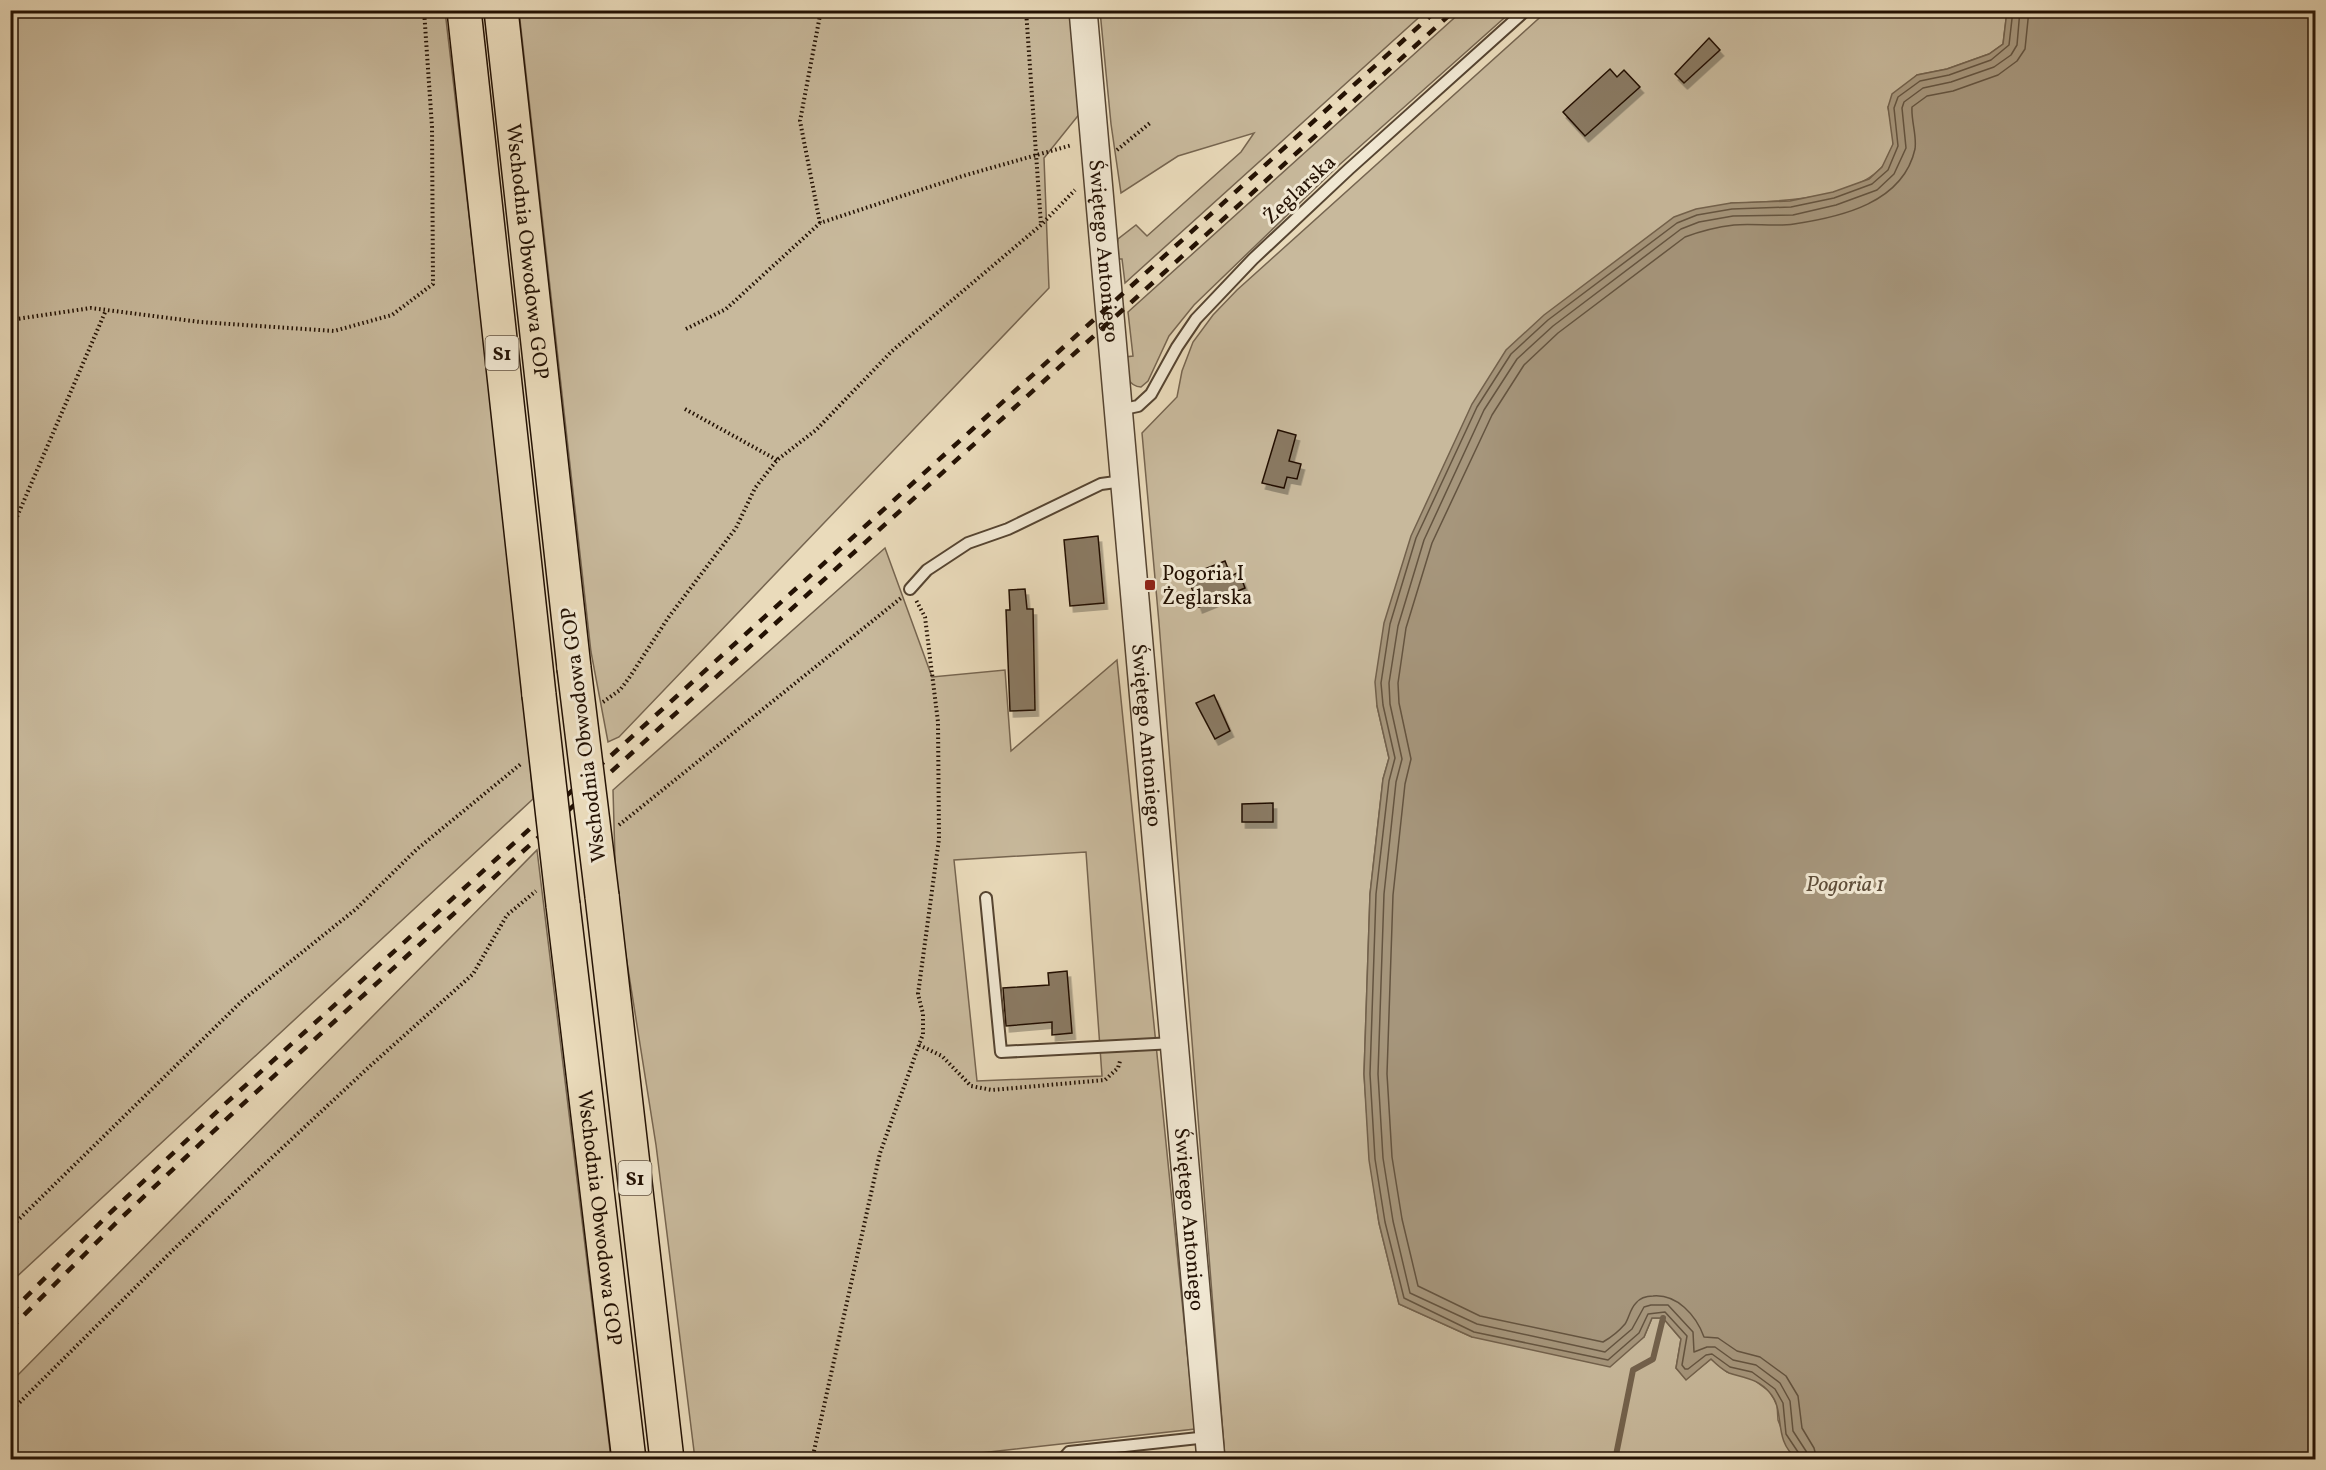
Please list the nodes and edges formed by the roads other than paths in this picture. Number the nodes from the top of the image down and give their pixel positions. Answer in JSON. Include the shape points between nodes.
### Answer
{"nodes":[{"id":1,"x":464,"y":10,"type":"edge"},
{"id":2,"x":501,"y":10,"type":"edge"},
{"id":3,"x":1083,"y":10,"type":"edge"},
{"id":4,"x":1526,"y":10,"type":"edge"},
{"id":5,"x":1119,"y":410,"type":"junction"},
{"id":6,"x":1126,"y":481,"type":"junction"},
{"id":7,"x":910,"y":589,"type":"road end"},
{"id":8,"x":986,"y":898,"type":"dead end"},
{"id":9,"x":1175,"y":1043,"type":"junction"},
{"id":10,"x":1210,"y":1448,"type":"edge"},
{"id":11,"x":629,"y":1460,"type":"edge"},
{"id":12,"x":668,"y":1460,"type":"edge"},
{"id":13,"x":1062,"y":1460,"type":"edge"}],
"edges":[{"from":1,"to":11,"type":"highway","name":"Wschodnia Obwodowa GOP","number":"S1","bridge":true,"via":[[539,694],[554,895]]},
{"from":2,"to":12,"type":"highway","name":"Wschodnia Obwodowa GOP","number":"S1","bridge":true},
{"from":3,"to":5,"type":"street","name":"Świętego Antoniego"},
{"from":4,"to":5,"type":"lane","name":"Żeglarska","via":[[1245,267],[1196,319],[1151,394],[1138,406]]},
{"from":5,"to":6,"type":"street","name":"Świętego Antoniego"},
{"from":6,"to":7,"type":"lane","via":[[1101,484],[1008,529],[968,543],[927,570]]},
{"from":6,"to":9,"type":"street","name":"Świętego Antoniego"},
{"from":8,"to":9,"type":"lane","via":[[1001,1052]]},
{"from":9,"to":10,"type":"street","name":"Świętego Antoniego"},
{"from":10,"to":13,"type":"lane","via":[[1069,1452]]}]}
